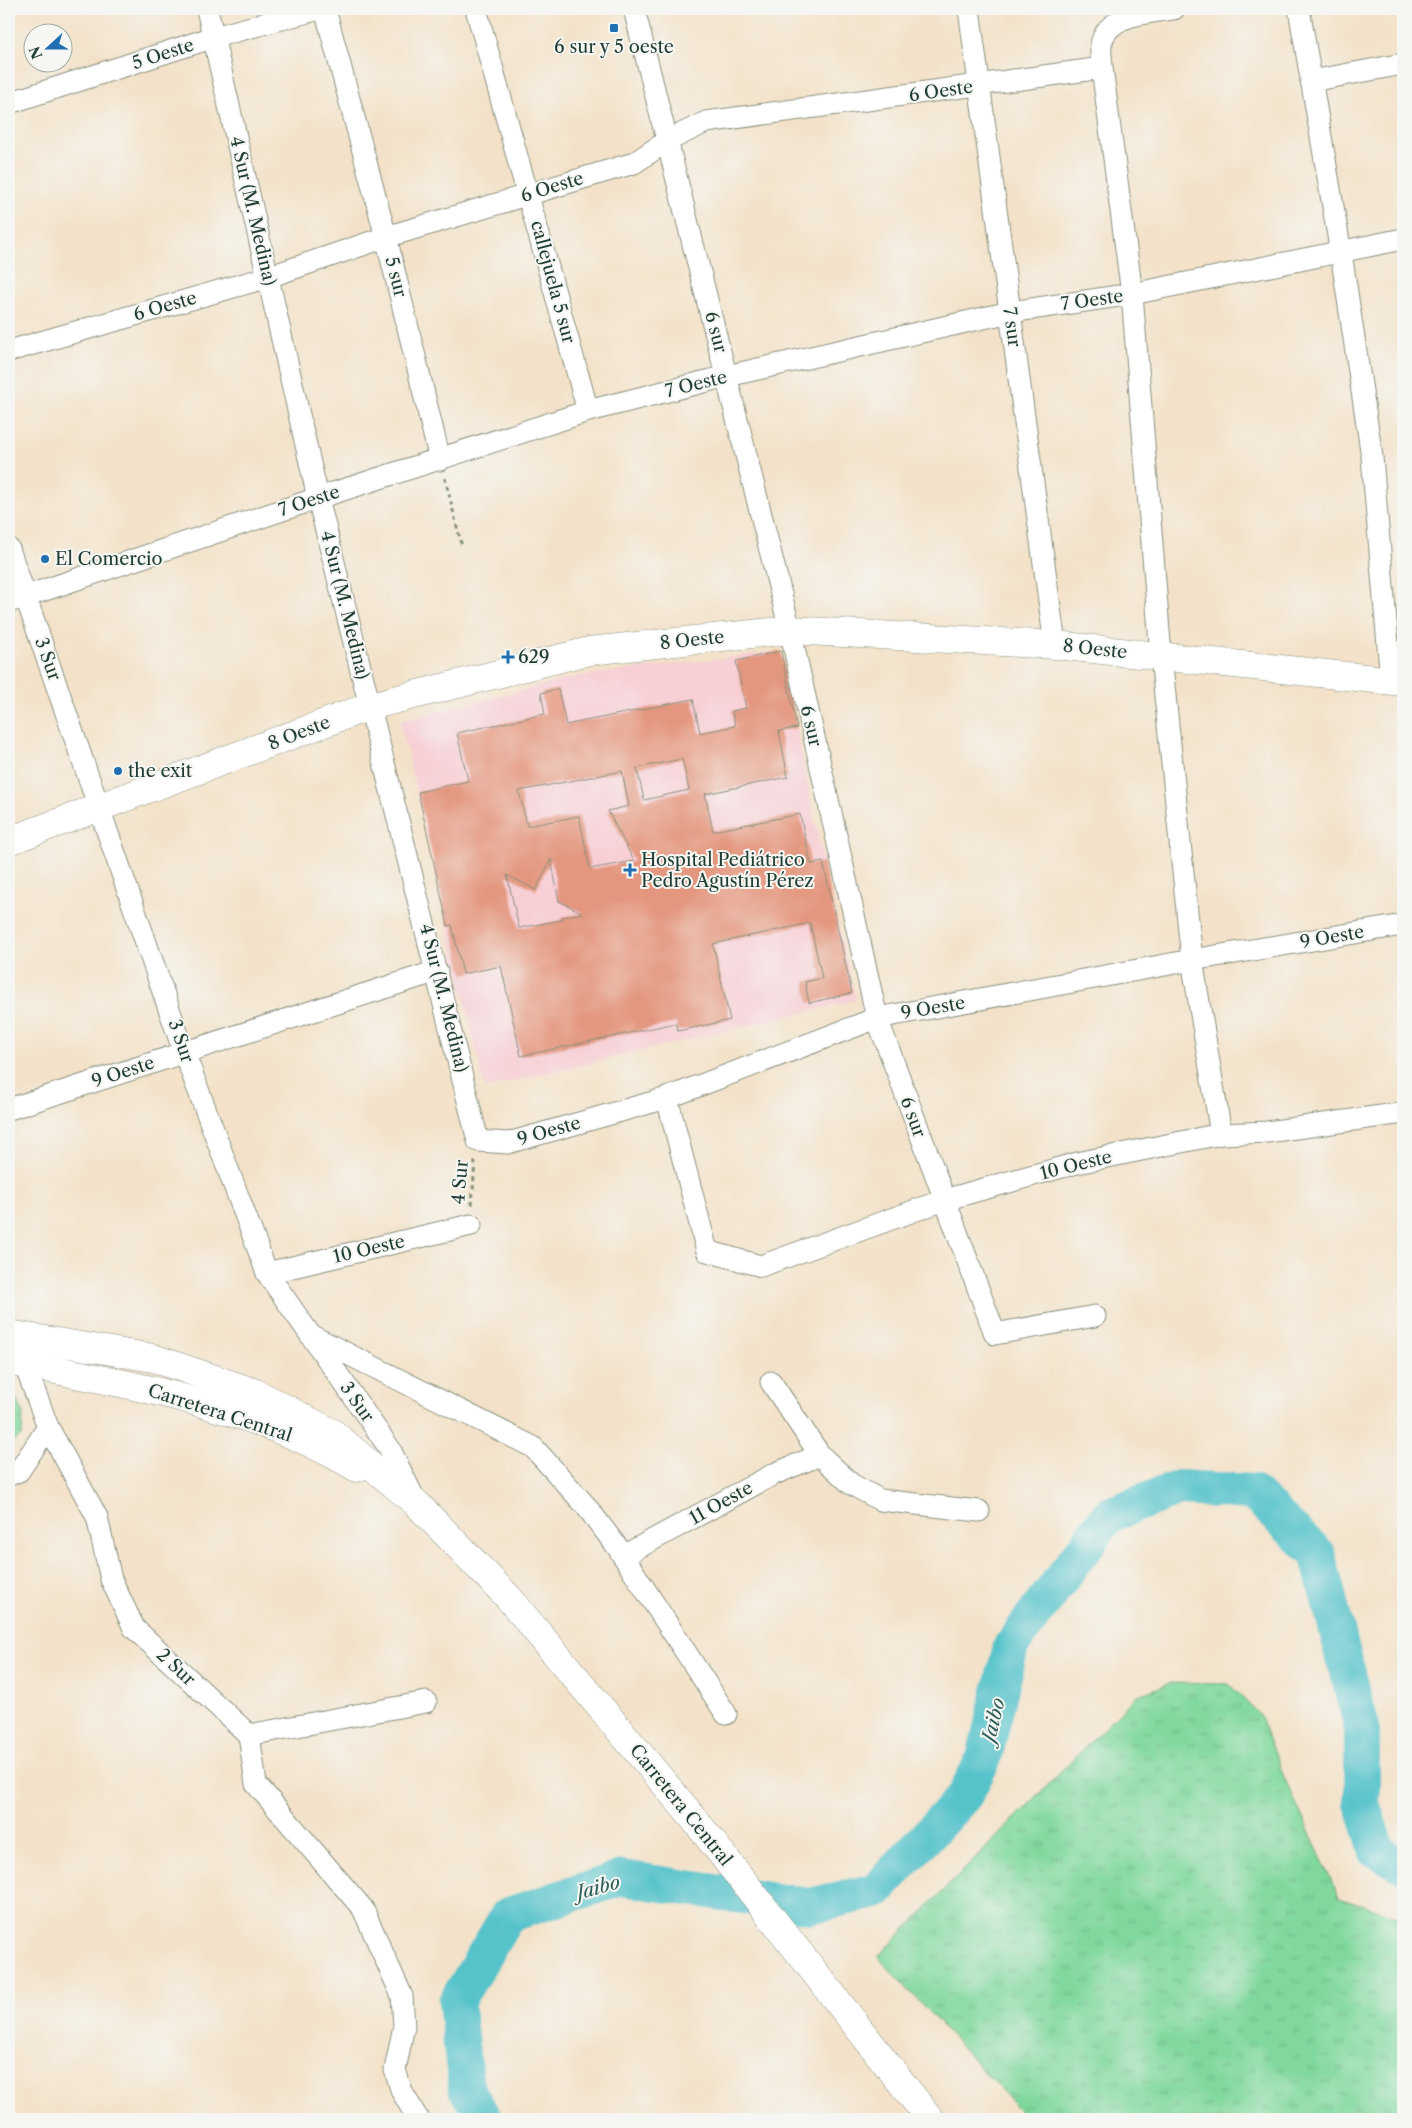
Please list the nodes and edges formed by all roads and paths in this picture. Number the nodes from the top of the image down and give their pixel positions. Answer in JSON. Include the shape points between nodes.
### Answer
{"nodes":[{"id":1,"x":207,"y":9,"type":"edge"},
{"id":2,"x":320,"y":9,"type":"edge"},
{"id":3,"x":325,"y":9,"type":"edge"},
{"id":4,"x":476,"y":9,"type":"edge"},
{"id":5,"x":634,"y":9,"type":"edge"},
{"id":6,"x":969,"y":9,"type":"edge"},
{"id":7,"x":1174,"y":9,"type":"edge"},
{"id":8,"x":1299,"y":9,"type":"edge"},
{"id":9,"x":214,"y":37,"type":"junction"},
{"id":10,"x":1403,"y":64,"type":"edge"},
{"id":11,"x":1102,"y":68,"type":"junction"},
{"id":12,"x":1311,"y":81,"type":"junction"},
{"id":13,"x":980,"y":86,"type":"junction"},
{"id":14,"x":9,"y":104,"type":"edge"},
{"id":15,"x":668,"y":141,"type":"junction"},
{"id":16,"x":529,"y":194,"type":"junction"},
{"id":17,"x":386,"y":237,"type":"junction"},
{"id":18,"x":1403,"y":239,"type":"edge"},
{"id":19,"x":1341,"y":253,"type":"junction"},
{"id":20,"x":268,"y":277,"type":"junction"},
{"id":21,"x":1132,"y":294,"type":"junction"},
{"id":22,"x":1010,"y":312,"type":"junction"},
{"id":23,"x":9,"y":351,"type":"edge"},
{"id":24,"x":727,"y":376,"type":"junction"},
{"id":25,"x":588,"y":411,"type":"junction"},
{"id":26,"x":440,"y":460,"type":"junction"},
{"id":27,"x":318,"y":498,"type":"junction"},
{"id":28,"x":462,"y":547,"type":"dead end"},
{"id":29,"x":9,"y":548,"type":"edge"},
{"id":30,"x":17,"y":599,"type":"edge"},
{"id":31,"x":790,"y":630,"type":"junction"},
{"id":32,"x":1055,"y":645,"type":"junction"},
{"id":33,"x":1161,"y":656,"type":"junction"},
{"id":34,"x":1397,"y":682,"type":"edge"},
{"id":35,"x":370,"y":706,"type":"junction"},
{"id":36,"x":101,"y":808,"type":"junction"},
{"id":37,"x":9,"y":841,"type":"edge"},
{"id":38,"x":1403,"y":925,"type":"edge"},
{"id":39,"x":1192,"y":960,"type":"junction"},
{"id":40,"x":437,"y":971,"type":"junction"},
{"id":41,"x":876,"y":1018,"type":"junction"},
{"id":42,"x":184,"y":1052,"type":"junction"},
{"id":43,"x":667,"y":1098,"type":"junction"},
{"id":44,"x":9,"y":1109,"type":"edge"},
{"id":45,"x":1403,"y":1113,"type":"edge"},
{"id":46,"x":1221,"y":1134,"type":"junction"},
{"id":47,"x":478,"y":1141,"type":"junction"},
{"id":48,"x":944,"y":1200,"type":"junction"},
{"id":49,"x":471,"y":1225,"type":"joint"},
{"id":50,"x":267,"y":1273,"type":"junction"},
{"id":51,"x":1095,"y":1316,"type":"dead end"},
{"id":52,"x":10,"y":1330,"type":"edge"},
{"id":53,"x":311,"y":1336,"type":"junction"},
{"id":54,"x":17,"y":1363,"type":"edge"},
{"id":55,"x":771,"y":1382,"type":"dead end"},
{"id":56,"x":48,"y":1427,"type":"junction"},
{"id":57,"x":820,"y":1455,"type":"junction"},
{"id":58,"x":9,"y":1475,"type":"edge"},
{"id":59,"x":416,"y":1503,"type":"junction"},
{"id":60,"x":979,"y":1511,"type":"dead end"},
{"id":61,"x":623,"y":1556,"type":"junction"},
{"id":62,"x":426,"y":1702,"type":"dead end"},
{"id":63,"x":726,"y":1714,"type":"dead end"},
{"id":64,"x":249,"y":1735,"type":"junction"},
{"id":65,"x":418,"y":2119,"type":"edge"},
{"id":66,"x":930,"y":2119,"type":"edge"}],
"edges":[{"from":1,"to":9,"type":"street","name":"4 Sur (M. Medina)"},
{"from":2,"to":9,"type":"street","name":"5 Oeste"},
{"from":3,"to":17,"type":"street","name":"5 sur"},
{"from":4,"to":16,"type":"street","name":"callejuela 5 sur"},
{"from":5,"to":15,"type":"street","name":"6 sur"},
{"from":6,"to":13,"type":"street","name":"7 sur"},
{"from":7,"to":11,"type":"street","via":[[1126,17],[1110,26],[1101,44]]},
{"from":8,"to":12,"type":"street"},
{"from":9,"to":14,"type":"street","name":"5 Oeste"},
{"from":9,"to":20,"type":"street","name":"4 Sur (M. Medina)"},
{"from":10,"to":12,"type":"street"},
{"from":11,"to":13,"type":"street","name":"6 Oeste"},
{"from":11,"to":21,"type":"street"},
{"from":12,"to":19,"type":"street"},
{"from":13,"to":15,"type":"street","name":"6 Oeste","via":[[706,122]]},
{"from":13,"to":22,"type":"street","name":"7 sur"},
{"from":15,"to":16,"type":"street","name":"6 Oeste","via":[[634,163]]},
{"from":15,"to":24,"type":"street","name":"6 sur"},
{"from":16,"to":17,"type":"street","name":"6 Oeste"},
{"from":16,"to":25,"type":"street","name":"callejuela 5 sur"},
{"from":17,"to":20,"type":"street","name":"6 Oeste"},
{"from":17,"to":26,"type":"street","name":"5 sur"},
{"from":18,"to":19,"type":"street","name":"7 Oeste"},
{"from":19,"to":21,"type":"street","name":"7 Oeste"},
{"from":19,"to":34,"type":"street","via":[[1372,456]]},
{"from":20,"to":23,"type":"street","name":"6 Oeste"},
{"from":20,"to":27,"type":"street","name":"4 Sur (M. Medina)"},
{"from":21,"to":22,"type":"street","name":"7 Oeste"},
{"from":21,"to":33,"type":"street"},
{"from":22,"to":24,"type":"street","name":"7 Oeste"},
{"from":22,"to":32,"type":"street","name":"7 sur"},
{"from":24,"to":25,"type":"street","name":"7 Oeste"},
{"from":24,"to":31,"type":"street","name":"6 sur"},
{"from":25,"to":26,"type":"street","name":"7 Oeste"},
{"from":26,"to":27,"type":"street","name":"7 Oeste"},
{"from":26,"to":28,"type":"path"},
{"from":27,"to":30,"type":"street","name":"7 Oeste"},
{"from":27,"to":35,"type":"street","name":"4 Sur (M. Medina)"},
{"from":29,"to":30,"type":"street","name":"3 Sur"},
{"from":30,"to":36,"type":"street","name":"3 Sur"},
{"from":31,"to":32,"type":"main road","name":"8 Oeste"},
{"from":31,"to":35,"type":"main road","name":"8 Oeste","via":[[589,651]]},
{"from":31,"to":41,"type":"street","name":"6 sur"},
{"from":32,"to":33,"type":"main road","name":"8 Oeste"},
{"from":33,"to":34,"type":"main road","name":"8 Oeste"},
{"from":33,"to":39,"type":"street"},
{"from":35,"to":36,"type":"main road","name":"8 Oeste"},
{"from":35,"to":40,"type":"street","name":"4 Sur (M. Medina)"},
{"from":36,"to":37,"type":"main road","name":"8 Oeste"},
{"from":36,"to":42,"type":"street","name":"3 Sur"},
{"from":38,"to":39,"type":"street","name":"9 Oeste"},
{"from":39,"to":41,"type":"street","name":"9 Oeste"},
{"from":39,"to":46,"type":"street"},
{"from":40,"to":42,"type":"street","name":"9 Oeste"},
{"from":40,"to":47,"type":"street","name":"4 Sur (M. Medina)"},
{"from":41,"to":43,"type":"street","name":"9 Oeste"},
{"from":41,"to":48,"type":"street","name":"6 sur"},
{"from":42,"to":44,"type":"street","name":"9 Oeste"},
{"from":42,"to":50,"type":"street","name":"3 Sur"},
{"from":43,"to":47,"type":"street","name":"9 Oeste","via":[[508,1143]]},
{"from":43,"to":48,"type":"street","name":"10 Oeste","via":[[707,1251],[761,1266]]},
{"from":45,"to":46,"type":"street","name":"10 Oeste","via":[[1267,1132]]},
{"from":46,"to":48,"type":"street","name":"10 Oeste","via":[[1077,1162]]},
{"from":47,"to":49,"type":"path","name":"4 Sur"},
{"from":48,"to":51,"type":"street","name":"6 sur","via":[[995,1334]]},
{"from":49,"to":50,"type":"street","name":"10 Oeste"},
{"from":50,"to":53,"type":"street","name":"3 Sur"},
{"from":52,"to":54,"type":"street","name":"2 Sur"},
{"from":52,"to":59,"type":"main road","name":"Carretera Central","via":[[153,1358],[256,1394],[334,1434]]},
{"from":53,"to":59,"type":"street","name":"3 Sur","via":[[390,1449]]},
{"from":53,"to":61,"type":"street","via":[[533,1447],[586,1506]]},
{"from":54,"to":56,"type":"street","name":"2 Sur"},
{"from":54,"to":59,"type":"main road","name":"Carretera Central","via":[[156,1390],[249,1419],[332,1453]]},
{"from":55,"to":57,"type":"street"},
{"from":56,"to":58,"type":"street","via":[[19,1470]]},
{"from":56,"to":64,"type":"street","name":"2 Sur","via":[[97,1517],[111,1579],[134,1628]]},
{"from":57,"to":60,"type":"street","via":[[851,1484],[880,1500]]},
{"from":57,"to":61,"type":"street","name":"11 Oeste","via":[[774,1474]]},
{"from":59,"to":66,"type":"main road","name":"Carretera Central","via":[[508,1597],[695,1820]]},
{"from":61,"to":63,"type":"street"},
{"from":62,"to":64,"type":"street"},
{"from":64,"to":65,"type":"street","via":[[256,1784],[363,1910],[402,1996],[404,2026],[395,2070],[402,2092]]}]}
